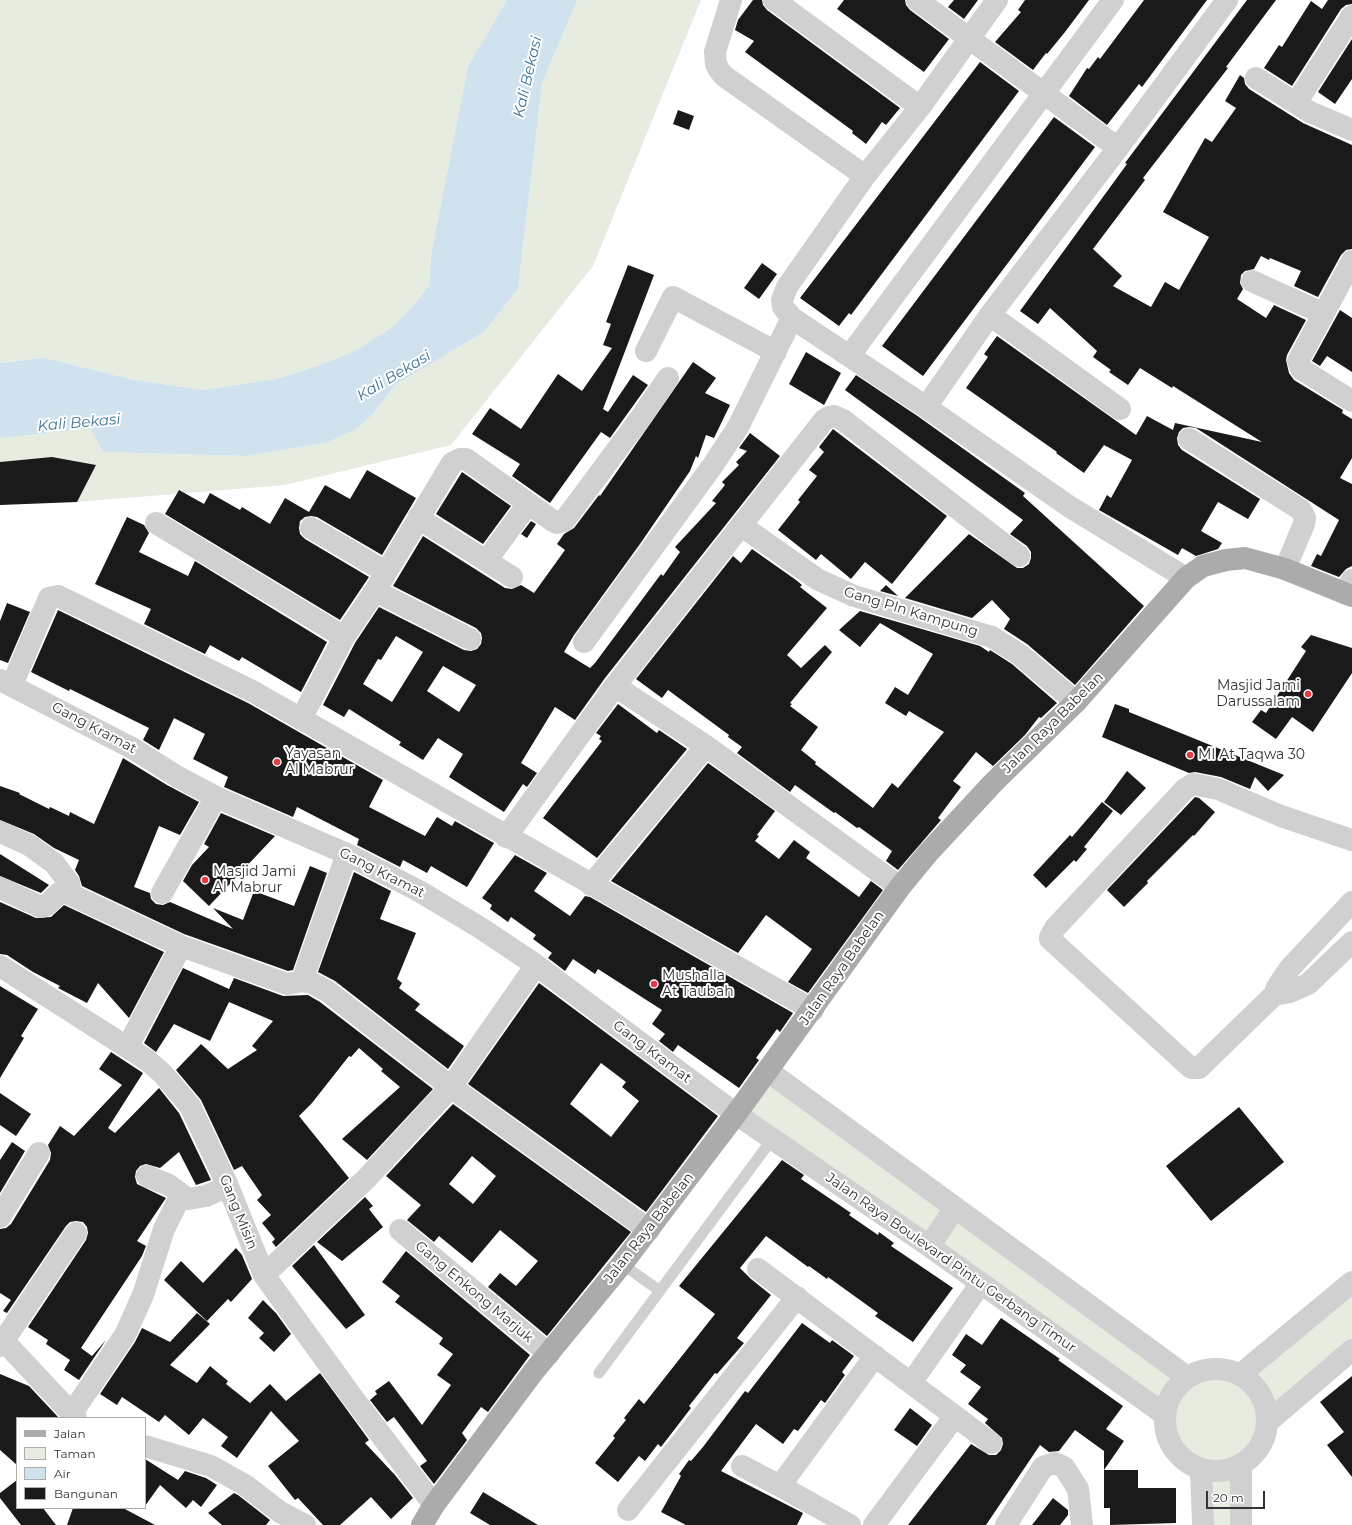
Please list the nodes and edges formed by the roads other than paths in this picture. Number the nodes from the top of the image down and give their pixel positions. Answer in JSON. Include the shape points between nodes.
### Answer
{"nodes":[{"id":1,"x":731,"y":0,"type":"edge"},
{"id":2,"x":774,"y":0,"type":"edge"},
{"id":3,"x":917,"y":0,"type":"edge"},
{"id":4,"x":997,"y":0,"type":"edge"},
{"id":5,"x":1113,"y":0,"type":"edge"},
{"id":6,"x":1226,"y":0,"type":"edge"},
{"id":7,"x":1352,"y":16,"type":"edge"},
{"id":8,"x":969,"y":38,"type":"junction"},
{"id":9,"x":1256,"y":78,"type":"dead end"},
{"id":10,"x":1044,"y":93,"type":"junction"},
{"id":11,"x":1296,"y":103,"type":"junction"},
{"id":12,"x":920,"y":107,"type":"junction"},
{"id":13,"x":1352,"y":130,"type":"edge"},
{"id":14,"x":1118,"y":148,"type":"junction"},
{"id":15,"x":865,"y":176,"type":"junction"},
{"id":16,"x":1352,"y":261,"type":"edge"},
{"id":17,"x":1252,"y":281,"type":"dead end"},
{"id":18,"x":1322,"y":313,"type":"junction"},
{"id":19,"x":990,"y":315,"type":"junction"},
{"id":20,"x":792,"y":318,"type":"junction"},
{"id":21,"x":646,"y":351,"type":"dead end"},
{"id":22,"x":776,"y":352,"type":"junction"},
{"id":23,"x":850,"y":355,"type":"junction"},
{"id":24,"x":668,"y":378,"type":"dead end"},
{"id":25,"x":1352,"y":401,"type":"edge"},
{"id":26,"x":926,"y":407,"type":"junction"},
{"id":27,"x":1120,"y":409,"type":"dead end"},
{"id":28,"x":1189,"y":439,"type":"dead end"},
{"id":29,"x":528,"y":504,"type":"junction"},
{"id":30,"x":418,"y":518,"type":"junction"},
{"id":31,"x":156,"y":522,"type":"dead end"},
{"id":32,"x":742,"y":526,"type":"junction"},
{"id":33,"x":311,"y":528,"type":"dead end"},
{"id":34,"x":1019,"y":556,"type":"dead end"},
{"id":35,"x":486,"y":561,"type":"junction"},
{"id":36,"x":1285,"y":569,"type":"junction"},
{"id":37,"x":512,"y":577,"type":"dead end"},
{"id":38,"x":1186,"y":578,"type":"junction"},
{"id":39,"x":381,"y":582,"type":"junction"},
{"id":40,"x":1349,"y":590,"type":"edge"},
{"id":41,"x":344,"y":637,"type":"junction"},
{"id":42,"x":470,"y":640,"type":"dead end"},
{"id":43,"x":584,"y":642,"type":"dead end"},
{"id":44,"x":6,"y":683,"type":"edge"},
{"id":45,"x":615,"y":686,"type":"junction"},
{"id":46,"x":1076,"y":702,"type":"junction"},
{"id":47,"x":301,"y":719,"type":"junction"},
{"id":48,"x":706,"y":746,"type":"junction"},
{"id":49,"x":216,"y":797,"type":"junction"},
{"id":50,"x":0,"y":832,"type":"edge"},
{"id":51,"x":506,"y":837,"type":"junction"},
{"id":52,"x":1352,"y":840,"type":"edge"},
{"id":53,"x":347,"y":854,"type":"junction"},
{"id":54,"x":591,"y":885,"type":"junction"},
{"id":55,"x":900,"y":887,"type":"junction"},
{"id":56,"x":0,"y":888,"type":"edge"},
{"id":57,"x":162,"y":893,"type":"dead end"},
{"id":58,"x":71,"y":894,"type":"junction"},
{"id":59,"x":1348,"y":913,"type":"edge"},
{"id":60,"x":1352,"y":942,"type":"edge"},
{"id":61,"x":181,"y":946,"type":"junction"},
{"id":62,"x":536,"y":965,"type":"junction"},
{"id":63,"x":0,"y":966,"type":"edge"},
{"id":64,"x":302,"y":981,"type":"junction"},
{"id":65,"x":1274,"y":995,"type":"junction"},
{"id":66,"x":813,"y":1010,"type":"junction"},
{"id":67,"x":128,"y":1046,"type":"junction"},
{"id":68,"x":768,"y":1071,"type":"junction"},
{"id":69,"x":451,"y":1087,"type":"junction"},
{"id":70,"x":736,"y":1114,"type":"junction"},
{"id":71,"x":773,"y":1138,"type":"junction"},
{"id":72,"x":39,"y":1153,"type":"dead end"},
{"id":73,"x":147,"y":1176,"type":"dead end"},
{"id":74,"x":228,"y":1186,"type":"junction"},
{"id":75,"x":181,"y":1194,"type":"junction"},
{"id":76,"x":955,"y":1208,"type":"junction"},
{"id":77,"x":0,"y":1217,"type":"edge"},
{"id":78,"x":400,"y":1230,"type":"dead end"},
{"id":79,"x":649,"y":1230,"type":"junction"},
{"id":80,"x":76,"y":1233,"type":"dead end"},
{"id":81,"x":929,"y":1246,"type":"junction"},
{"id":82,"x":622,"y":1264,"type":"junction"},
{"id":83,"x":758,"y":1269,"type":"dead end"},
{"id":84,"x":264,"y":1275,"type":"junction"},
{"id":85,"x":1352,"y":1282,"type":"edge"},
{"id":86,"x":982,"y":1283,"type":"junction"},
{"id":87,"x":660,"y":1291,"type":"junction"},
{"id":88,"x":797,"y":1297,"type":"junction"},
{"id":89,"x":1,"y":1342,"type":"edge"},
{"id":90,"x":1352,"y":1350,"type":"edge"},
{"id":91,"x":549,"y":1354,"type":"junction"},
{"id":92,"x":875,"y":1356,"type":"junction"},
{"id":93,"x":599,"y":1373,"type":"dead end"},
{"id":94,"x":1241,"y":1374,"type":"junction"},
{"id":95,"x":1187,"y":1377,"type":"junction"},
{"id":96,"x":910,"y":1383,"type":"junction"},
{"id":97,"x":1164,"y":1414,"type":"junction"},
{"id":98,"x":74,"y":1415,"type":"edge"},
{"id":99,"x":955,"y":1416,"type":"junction"},
{"id":100,"x":1269,"y":1420,"type":"junction"},
{"id":101,"x":991,"y":1443,"type":"dead end"},
{"id":102,"x":146,"y":1446,"type":"edge"},
{"id":103,"x":742,"y":1466,"type":"dead end"},
{"id":104,"x":1241,"y":1466,"type":"junction"},
{"id":105,"x":1201,"y":1470,"type":"junction"},
{"id":106,"x":780,"y":1486,"type":"junction"},
{"id":107,"x":434,"y":1505,"type":"junction"},
{"id":108,"x":628,"y":1510,"type":"dead end"},
{"id":109,"x":275,"y":1519,"type":"edge"},
{"id":110,"x":305,"y":1525,"type":"edge"},
{"id":111,"x":422,"y":1525,"type":"edge"},
{"id":112,"x":850,"y":1525,"type":"edge"},
{"id":113,"x":874,"y":1525,"type":"edge"},
{"id":114,"x":1006,"y":1525,"type":"edge"},
{"id":115,"x":1082,"y":1525,"type":"edge"},
{"id":116,"x":1203,"y":1525,"type":"edge"},
{"id":117,"x":1241,"y":1525,"type":"edge"}],
"edges":[{"from":1,"to":15,"type":"street","via":[[715,52],[719,70]]},
{"from":2,"to":12,"type":"street"},
{"from":3,"to":8,"type":"street"},
{"from":4,"to":8,"type":"street"},
{"from":5,"to":10,"type":"street"},
{"from":6,"to":14,"type":"street"},
{"from":7,"to":11,"type":"street"},
{"from":8,"to":10,"type":"street"},
{"from":8,"to":12,"type":"street"},
{"from":9,"to":11,"type":"street"},
{"from":10,"to":14,"type":"street"},
{"from":10,"to":23,"type":"street"},
{"from":11,"to":13,"type":"street","via":[[1310,112]]},
{"from":12,"to":15,"type":"street"},
{"from":14,"to":19,"type":"street"},
{"from":15,"to":20,"type":"street","via":[[787,287],[782,300],[783,307]]},
{"from":16,"to":18,"type":"street"},
{"from":17,"to":18,"type":"street"},
{"from":18,"to":25,"type":"street","via":[[1298,360],[1301,369]]},
{"from":19,"to":26,"type":"street"},
{"from":19,"to":27,"type":"street"},
{"from":20,"to":22,"type":"street"},
{"from":20,"to":23,"type":"street"},
{"from":21,"to":22,"type":"street","via":[[673,296]]},
{"from":22,"to":43,"type":"street","via":[[730,439]]},
{"from":23,"to":26,"type":"street"},
{"from":24,"to":29,"type":"street","via":[[567,519],[556,523]]},
{"from":26,"to":38,"type":"street","via":[[1070,507]]},
{"from":28,"to":36,"type":"street","via":[[1301,510],[1305,518],[1304,524]]},
{"from":29,"to":30,"type":"street","via":[[470,461],[460,459],[452,463]]},
{"from":29,"to":35,"type":"street"},
{"from":30,"to":35,"type":"street"},
{"from":30,"to":39,"type":"street"},
{"from":31,"to":41,"type":"street"},
{"from":32,"to":34,"type":"street","via":[[824,420],[834,416],[843,420]]},
{"from":32,"to":45,"type":"street"},
{"from":32,"to":46,"type":"street","name":"Gang Pln Kampung","via":[[817,579],[854,596],[992,637],[1019,654]]},
{"from":33,"to":39,"type":"street"},
{"from":35,"to":37,"type":"street"},
{"from":36,"to":38,"type":"main road","name":"Jalan Raya Babelan","via":[[1244,558],[1203,566]]},
{"from":36,"to":40,"type":"main road","name":"Jalan Raya Babelan"},
{"from":38,"to":46,"type":"main road","name":"Jalan Raya Babelan"},
{"from":39,"to":41,"type":"street"},
{"from":39,"to":42,"type":"street"},
{"from":41,"to":47,"type":"street"},
{"from":44,"to":47,"type":"street","via":[[49,598],[58,596],[254,692]]},
{"from":44,"to":49,"type":"street","name":"Gang Kramat","via":[[132,748]]},
{"from":45,"to":48,"type":"street"},
{"from":45,"to":51,"type":"street"},
{"from":46,"to":55,"type":"main road","name":"Jalan Raya Babelan","via":[[993,783]]},
{"from":47,"to":51,"type":"street"},
{"from":48,"to":54,"type":"street"},
{"from":48,"to":55,"type":"street"},
{"from":49,"to":53,"type":"street","name":"Gang Kramat"},
{"from":49,"to":57,"type":"street"},
{"from":50,"to":58,"type":"street","via":[[29,845],[54,863],[69,883]]},
{"from":51,"to":54,"type":"street"},
{"from":52,"to":65,"type":"street","via":[[1281,816],[1218,789],[1193,784],[1184,789],[1052,931],[1050,937],[1191,1068],[1199,1068]]},
{"from":53,"to":62,"type":"street","name":"Gang Kramat","via":[[419,891]]},
{"from":53,"to":64,"type":"street"},
{"from":54,"to":66,"type":"street"},
{"from":55,"to":66,"type":"main road","name":"Jalan Raya Babelan"},
{"from":56,"to":58,"type":"street","via":[[41,907],[47,905],[59,893]]},
{"from":58,"to":61,"type":"street"},
{"from":59,"to":65,"type":"street","via":[[1290,968]]},
{"from":60,"to":65,"type":"street","via":[[1308,984],[1290,992]]},
{"from":61,"to":64,"type":"street","via":[[287,984]]},
{"from":61,"to":67,"type":"street"},
{"from":62,"to":69,"type":"street"},
{"from":62,"to":70,"type":"street","name":"Gang Kramat"},
{"from":63,"to":67,"type":"street","name":"Gang Misin"},
{"from":64,"to":69,"type":"street","via":[[327,991]]},
{"from":66,"to":68,"type":"main road","name":"Jalan Raya Babelan"},
{"from":67,"to":74,"type":"street","name":"Gang Misin","via":[[163,1074],[190,1106]]},
{"from":68,"to":70,"type":"main road","name":"Jalan Raya Babelan"},
{"from":68,"to":76,"type":"street"},
{"from":69,"to":79,"type":"street"},
{"from":69,"to":84,"type":"street","via":[[367,1178]]},
{"from":70,"to":71,"type":"street","name":"Jalan Raya Boulevard Pintu Gerbang Timur"},
{"from":70,"to":79,"type":"main road","name":"Jalan Raya Babelan"},
{"from":71,"to":81,"type":"street","name":"Jalan Raya Boulevard Pintu Gerbang Timur"},
{"from":71,"to":87,"type":"lane"},
{"from":72,"to":77,"type":"street"},
{"from":73,"to":75,"type":"street","via":[[169,1185]]},
{"from":74,"to":75,"type":"street","via":[[195,1199],[188,1199]]},
{"from":74,"to":84,"type":"street","name":"Gang Misin"},
{"from":75,"to":98,"type":"street","via":[[164,1229],[143,1295],[125,1335]]},
{"from":76,"to":81,"type":"street"},
{"from":76,"to":95,"type":"street"},
{"from":78,"to":91,"type":"street","name":"Gang Enkong Marjuk"},
{"from":79,"to":82,"type":"main road","name":"Jalan Raya Babelan"},
{"from":80,"to":89,"type":"street"},
{"from":81,"to":86,"type":"street","name":"Jalan Raya Boulevard Pintu Gerbang Timur"},
{"from":82,"to":87,"type":"lane"},
{"from":82,"to":91,"type":"main road","name":"Jalan Raya Babelan"},
{"from":83,"to":88,"type":"street"},
{"from":84,"to":107,"type":"street","name":"Gang Misin"},
{"from":85,"to":94,"type":"street"},
{"from":86,"to":96,"type":"street"},
{"from":86,"to":97,"type":"street","name":"Jalan Raya Boulevard Pintu Gerbang Timur"},
{"from":87,"to":93,"type":"lane"},
{"from":88,"to":92,"type":"street"},
{"from":88,"to":108,"type":"street"},
{"from":89,"to":98,"type":"street"},
{"from":90,"to":100,"type":"street"},
{"from":91,"to":107,"type":"main road","name":"Jalan Raya Babelan"},
{"from":92,"to":96,"type":"street"},
{"from":92,"to":106,"type":"street"},
{"from":94,"to":95,"type":"street","via":[[1214,1368]]},
{"from":94,"to":100,"type":"street","via":[[1262,1394]]},
{"from":95,"to":97,"type":"street","via":[[1172,1393]]},
{"from":96,"to":99,"type":"street"},
{"from":97,"to":105,"type":"street","via":[[1167,1438],[1180,1458]]},
{"from":99,"to":101,"type":"street"},
{"from":99,"to":113,"type":"street"},
{"from":100,"to":104,"type":"street","via":[[1262,1448]]},
{"from":102,"to":109,"type":"street","via":[[211,1466],[245,1485]]},
{"from":103,"to":106,"type":"street"},
{"from":104,"to":105,"type":"street","via":[[1221,1472]]},
{"from":104,"to":117,"type":"street"},
{"from":105,"to":116,"type":"street"},
{"from":106,"to":112,"type":"street"},
{"from":107,"to":111,"type":"main road","name":"Jalan Raya Babelan"},
{"from":109,"to":110,"type":"street"},
{"from":114,"to":115,"type":"street","via":[[1043,1467],[1054,1463],[1064,1467],[1078,1489]]}]}
